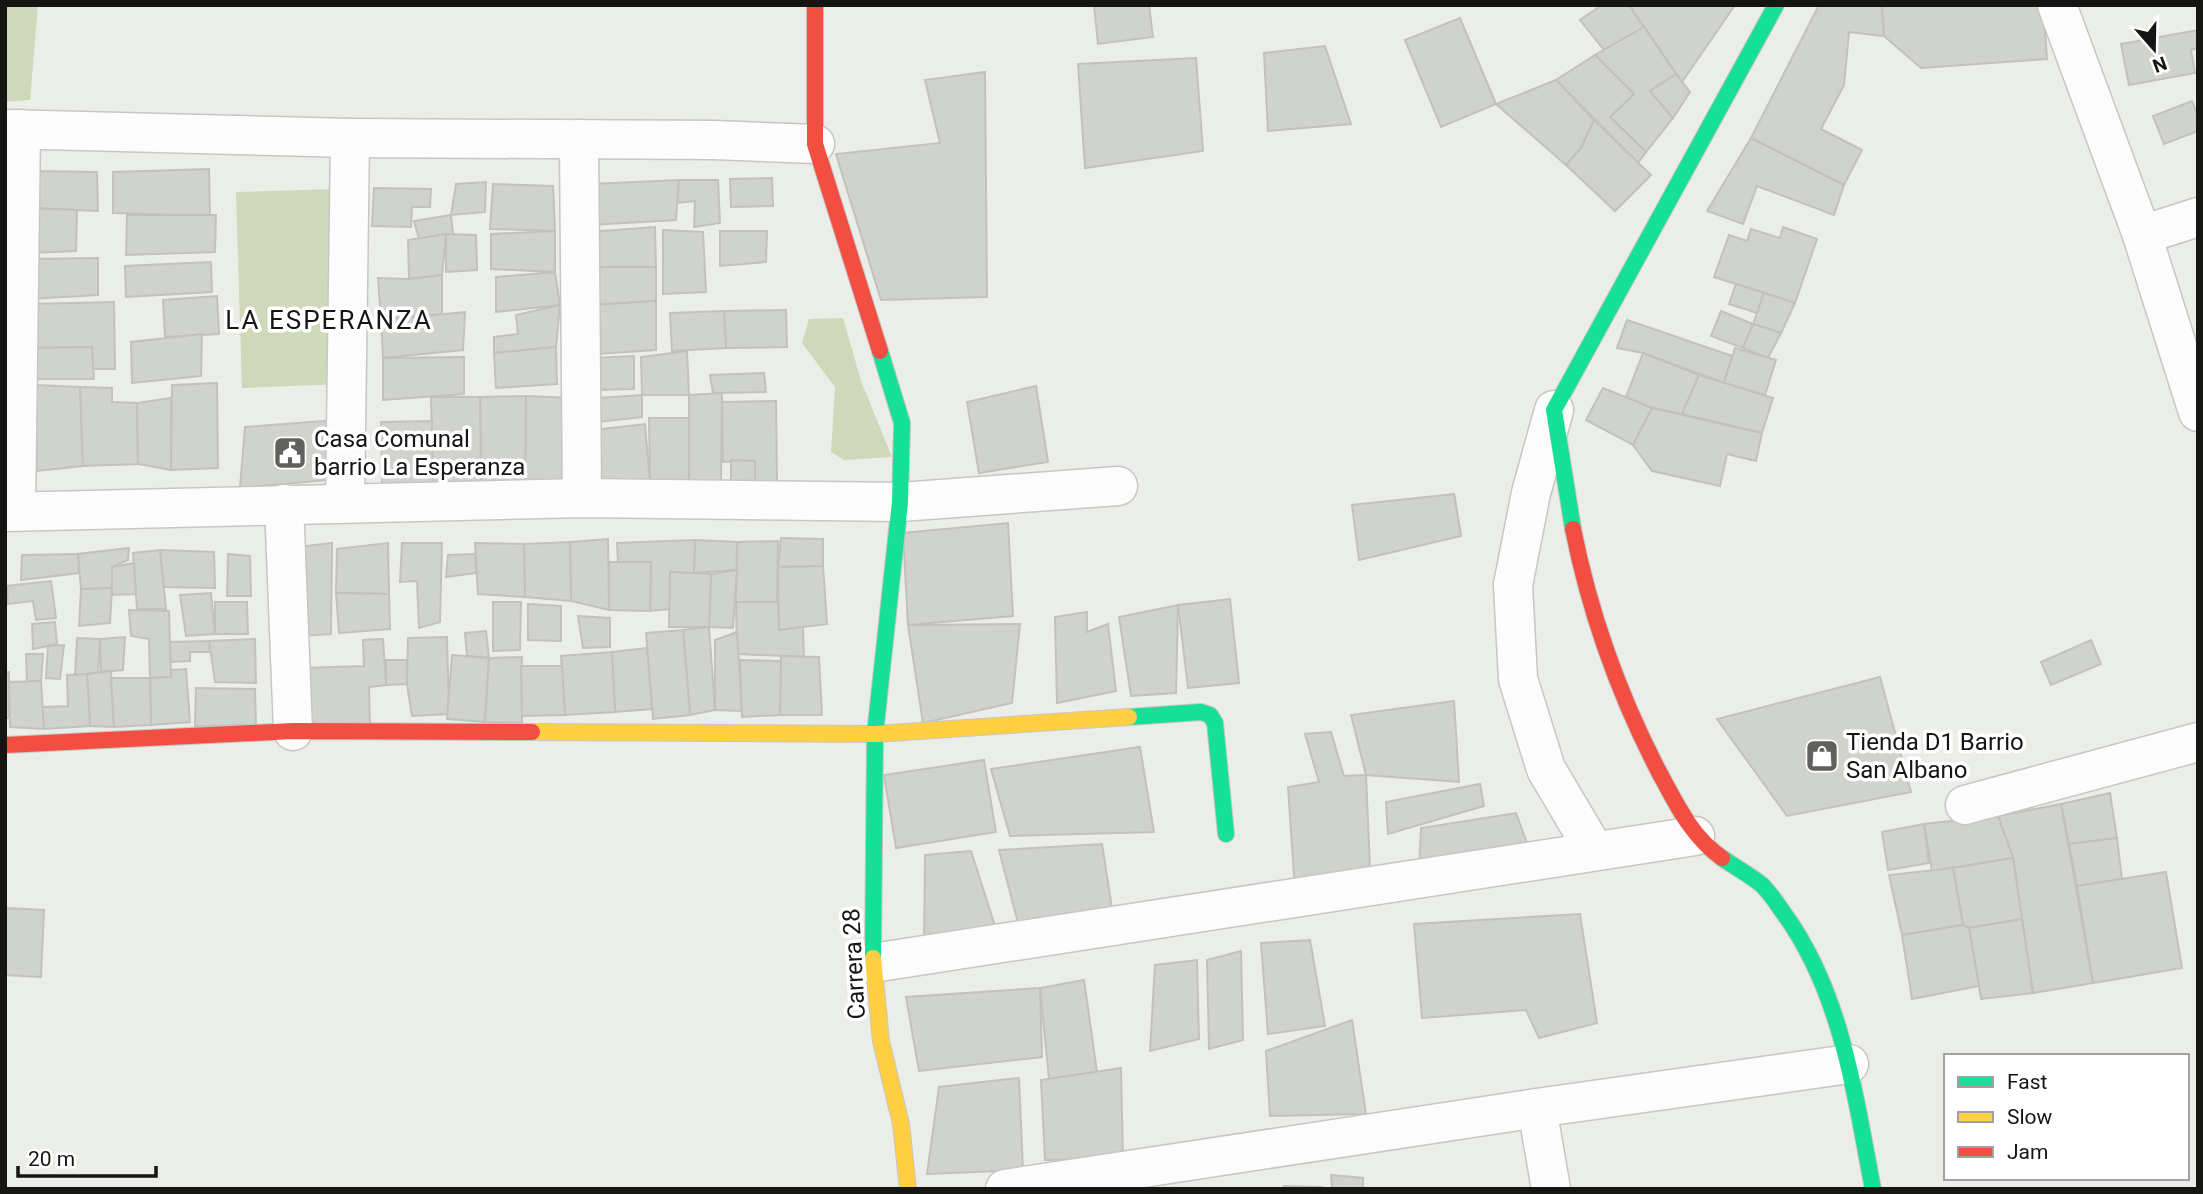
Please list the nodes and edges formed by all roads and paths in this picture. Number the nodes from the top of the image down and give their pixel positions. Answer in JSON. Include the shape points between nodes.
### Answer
{"nodes":[{"id":1,"x":815,"y":5,"type":"edge"},
{"id":2,"x":1776,"y":5,"type":"edge"},
{"id":3,"x":2057,"y":5,"type":"edge"},
{"id":4,"x":13,"y":129,"type":"edge"},
{"id":5,"x":350,"y":138,"type":"junction"},
{"id":6,"x":579,"y":139,"type":"junction"},
{"id":7,"x":815,"y":144,"type":"junction"},
{"id":8,"x":2198,"y":217,"type":"edge"},
{"id":9,"x":2142,"y":235,"type":"junction"},
{"id":10,"x":1554,"y":411,"type":"junction"},
{"id":11,"x":2198,"y":412,"type":"edge"},
{"id":12,"x":1118,"y":486,"type":"dead end"},
{"id":13,"x":582,"y":498,"type":"junction"},
{"id":14,"x":900,"y":502,"type":"junction"},
{"id":15,"x":345,"y":503,"type":"junction"},
{"id":16,"x":284,"y":505,"type":"junction"},
{"id":17,"x":11,"y":511,"type":"edge"},
{"id":18,"x":293,"y":731,"type":"junction"},
{"id":19,"x":875,"y":734,"type":"junction"},
{"id":20,"x":2198,"y":742,"type":"edge"},
{"id":21,"x":5,"y":745,"type":"edge"},
{"id":22,"x":1965,"y":805,"type":"dead end"},
{"id":23,"x":1226,"y":834,"type":"dead end"},
{"id":24,"x":1695,"y":836,"type":"junction"},
{"id":25,"x":1594,"y":850,"type":"junction"},
{"id":26,"x":873,"y":963,"type":"junction"},
{"id":27,"x":1849,"y":1064,"type":"junction"},
{"id":28,"x":1537,"y":1108,"type":"junction"},
{"id":29,"x":908,"y":1189,"type":"edge"},
{"id":30,"x":1005,"y":1189,"type":"edge"},
{"id":31,"x":1550,"y":1189,"type":"edge"},
{"id":32,"x":1873,"y":1189,"type":"edge"}],
"edges":[{"from":1,"to":7,"type":"street","name":"Carrera 28"},
{"from":2,"to":10,"type":"street"},
{"from":3,"to":9,"type":"street"},
{"from":4,"to":5,"type":"street"},
{"from":4,"to":17,"type":"street"},
{"from":5,"to":6,"type":"street"},
{"from":5,"to":15,"type":"street"},
{"from":6,"to":7,"type":"street"},
{"from":6,"to":13,"type":"street"},
{"from":7,"to":14,"type":"street","name":"Carrera 28","via":[[902,422]]},
{"from":8,"to":9,"type":"street"},
{"from":9,"to":11,"type":"street"},
{"from":10,"to":24,"type":"street","via":[[1576,553],[1614,677],[1647,751]]},
{"from":10,"to":25,"type":"street","via":[[1531,493],[1513,585],[1518,679],[1546,769]]},
{"from":12,"to":14,"type":"street"},
{"from":13,"to":14,"type":"street"},
{"from":13,"to":15,"type":"street"},
{"from":14,"to":19,"type":"street","name":"Carrera 28"},
{"from":15,"to":16,"type":"street"},
{"from":16,"to":17,"type":"street"},
{"from":16,"to":18,"type":"street"},
{"from":18,"to":19,"type":"street"},
{"from":18,"to":21,"type":"street"},
{"from":19,"to":23,"type":"street","via":[[1200,712],[1215,723]]},
{"from":19,"to":26,"type":"street","name":"Carrera 28"},
{"from":20,"to":22,"type":"street"},
{"from":24,"to":25,"type":"street"},
{"from":24,"to":27,"type":"street","via":[[1768,890],[1802,940],[1830,999]]},
{"from":25,"to":26,"type":"street"},
{"from":26,"to":29,"type":"street","name":"Carrera 28","via":[[881,1041],[901,1124]]},
{"from":27,"to":28,"type":"street"},
{"from":27,"to":32,"type":"street"},
{"from":28,"to":30,"type":"street"},
{"from":28,"to":31,"type":"street"}]}
